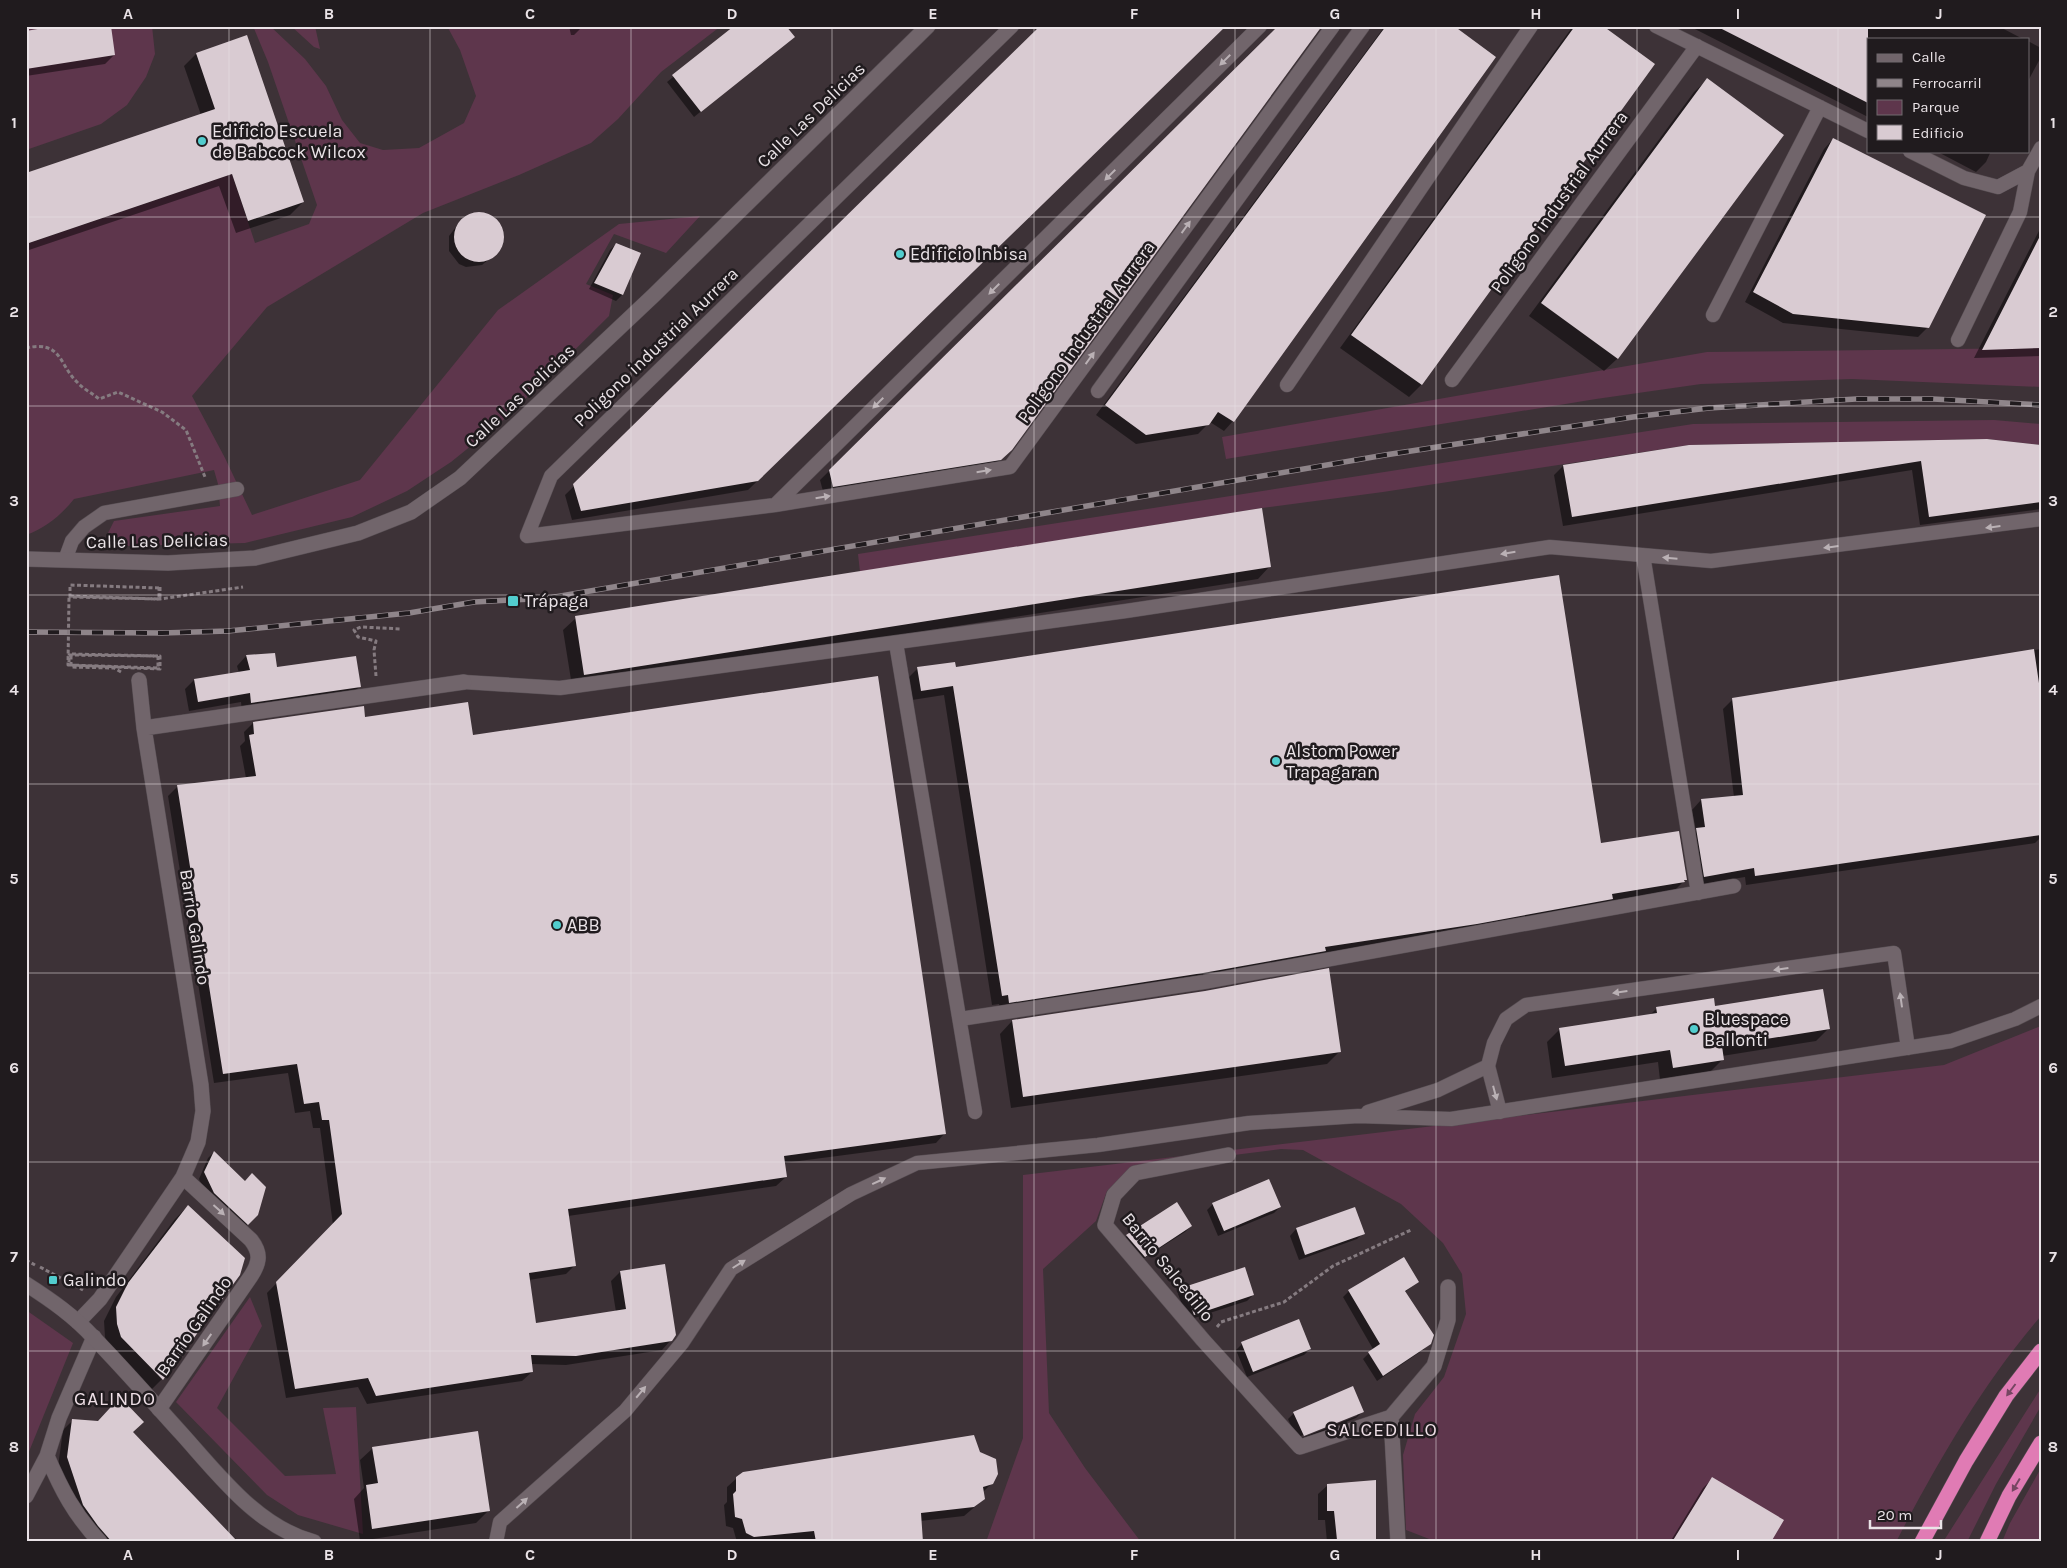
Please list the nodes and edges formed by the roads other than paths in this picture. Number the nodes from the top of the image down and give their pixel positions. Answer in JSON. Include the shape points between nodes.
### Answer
{"nodes":[{"id":1,"x":928,"y":26,"type":"edge"},
{"id":2,"x":1012,"y":26,"type":"edge"},
{"id":3,"x":1260,"y":26,"type":"edge"},
{"id":4,"x":1333,"y":26,"type":"edge"},
{"id":5,"x":1363,"y":26,"type":"edge"},
{"id":6,"x":1531,"y":26,"type":"edge"},
{"id":7,"x":1656,"y":26,"type":"edge"},
{"id":8,"x":1697,"y":46,"type":"junction"},
{"id":9,"x":1820,"y":107,"type":"junction"},
{"id":10,"x":1867,"y":130,"type":"edge"},
{"id":11,"x":2041,"y":148,"type":"edge"},
{"id":12,"x":1912,"y":152,"type":"edge"},
{"id":13,"x":2028,"y":171,"type":"junction"},
{"id":14,"x":1713,"y":315,"type":"dead end"},
{"id":15,"x":1958,"y":340,"type":"dead end"},
{"id":16,"x":1452,"y":380,"type":"dead end"},
{"id":17,"x":1287,"y":385,"type":"dead end"},
{"id":18,"x":1098,"y":391,"type":"dead end"},
{"id":19,"x":237,"y":489,"type":"dead end"},
{"id":20,"x":775,"y":504,"type":"junction"},
{"id":21,"x":2041,"y":520,"type":"edge"},
{"id":22,"x":1643,"y":555,"type":"junction"},
{"id":23,"x":26,"y":559,"type":"edge"},
{"id":24,"x":65,"y":560,"type":"junction"},
{"id":25,"x":896,"y":643,"type":"junction"},
{"id":26,"x":139,"y":680,"type":"dead end"},
{"id":27,"x":464,"y":682,"type":"joint"},
{"id":28,"x":144,"y":728,"type":"junction"},
{"id":29,"x":1734,"y":886,"type":"dead end"},
{"id":30,"x":1698,"y":892,"type":"junction"},
{"id":31,"x":2041,"y":1006,"type":"edge"},
{"id":32,"x":960,"y":1019,"type":"junction"},
{"id":33,"x":1908,"y":1048,"type":"junction"},
{"id":34,"x":1488,"y":1066,"type":"junction"},
{"id":35,"x":975,"y":1112,"type":"dead end"},
{"id":36,"x":1500,"y":1112,"type":"junction"},
{"id":37,"x":1358,"y":1116,"type":"junction"},
{"id":38,"x":1228,"y":1155,"type":"dead end"},
{"id":39,"x":182,"y":1177,"type":"junction"},
{"id":40,"x":26,"y":1284,"type":"edge"},
{"id":41,"x":1448,"y":1287,"type":"dead end"},
{"id":42,"x":78,"y":1322,"type":"junction"},
{"id":43,"x":94,"y":1337,"type":"junction"},
{"id":44,"x":2041,"y":1352,"type":"edge"},
{"id":45,"x":160,"y":1409,"type":"junction"},
{"id":46,"x":1391,"y":1417,"type":"junction"},
{"id":47,"x":2041,"y":1444,"type":"edge"},
{"id":48,"x":47,"y":1456,"type":"junction"},
{"id":49,"x":26,"y":1496,"type":"edge"},
{"id":50,"x":100,"y":1542,"type":"edge"},
{"id":51,"x":314,"y":1542,"type":"edge"},
{"id":52,"x":496,"y":1542,"type":"edge"},
{"id":53,"x":1398,"y":1542,"type":"edge"},
{"id":54,"x":1922,"y":1542,"type":"edge"},
{"id":55,"x":1987,"y":1542,"type":"edge"}],
"edges":[{"from":1,"to":24,"type":"street","name":"Calle Las Delicias","via":[[654,295],[474,465],[411,512],[358,533],[255,558],[168,563]]},
{"from":2,"to":20,"type":"lane","name":"Poligono industrial Aurrera","via":[[551,476],[527,536]]},
{"from":3,"to":20,"type":"lane","one_way":true},
{"from":20,"to":4,"type":"lane","name":"Poligono industrial Aurrera","one_way":true,"via":[[1010,467]]},
{"from":5,"to":18,"type":"lane"},
{"from":6,"to":17,"type":"lane"},
{"from":7,"to":8,"type":"lane"},
{"from":8,"to":9,"type":"lane"},
{"from":8,"to":16,"type":"lane","name":"Poligono industrial Aurrera"},
{"from":9,"to":10,"type":"lane"},
{"from":9,"to":14,"type":"lane"},
{"from":11,"to":13,"type":"lane"},
{"from":12,"to":13,"type":"lane","via":[[1964,178],[1998,187]]},
{"from":13,"to":15,"type":"lane","via":[[2020,212]]},
{"from":19,"to":24,"type":"lane","via":[[104,513],[84,526],[72,541]]},
{"from":21,"to":22,"type":"lane","one_way":true,"via":[[1711,561]]},
{"from":22,"to":25,"type":"lane","one_way":true,"via":[[1550,547]]},
{"from":22,"to":30,"type":"lane"},
{"from":23,"to":24,"type":"street","name":"Calle Las Delicias"},
{"from":25,"to":27,"type":"lane","via":[[560,688]]},
{"from":25,"to":32,"type":"lane"},
{"from":26,"to":28,"type":"street","name":"Barrio Galindo"},
{"from":27,"to":28,"type":"street"},
{"from":28,"to":39,"type":"street","name":"Barrio Galindo","via":[[202,1085],[203,1111],[198,1142]]},
{"from":29,"to":30,"type":"lane"},
{"from":30,"to":32,"type":"lane","via":[[1204,982]]},
{"from":31,"to":33,"type":"lane","via":[[2015,1019],[1951,1041]]},
{"from":32,"to":35,"type":"lane"},
{"from":33,"to":34,"type":"lane","one_way":true,"via":[[1894,953],[1526,1005],[1506,1020],[1494,1043]]},
{"from":33,"to":36,"type":"lane"},
{"from":34,"to":36,"type":"lane","one_way":true},
{"from":34,"to":37,"type":"lane","via":[[1438,1090]]},
{"from":36,"to":37,"type":"lane","via":[[1451,1119]]},
{"from":52,"to":37,"type":"lane","one_way":true,"via":[[500,1522],[625,1411],[682,1343],[731,1269],[851,1194],[917,1164],[1098,1145],[1249,1123]]},
{"from":38,"to":46,"type":"street","name":"Barrio Salcedillo","via":[[1135,1173],[1114,1195],[1105,1225],[1300,1447]]},
{"from":39,"to":42,"type":"street","name":"Barrio Galindo","via":[[100,1299]]},
{"from":39,"to":45,"type":"street","name":"Barrio Galindo","one_way":true,"via":[[251,1240],[260,1258]]},
{"from":40,"to":42,"type":"street","name":"Barrio Galindo"},
{"from":41,"to":46,"type":"street","via":[[1448,1320],[1434,1366]]},
{"from":42,"to":43,"type":"street","name":"Barrio Galindo"},
{"from":43,"to":45,"type":"street","name":"Barrio Galindo"},
{"from":43,"to":48,"type":"street","via":[[59,1418]]},
{"from":44,"to":54,"type":"highway","one_way":true,"via":[[2006,1396]]},
{"from":45,"to":51,"type":"street","name":"Barrio Galindo","via":[[258,1514],[278,1527]]},
{"from":46,"to":53,"type":"street"},
{"from":47,"to":55,"type":"highway","one_way":true,"via":[[2009,1496]]},
{"from":48,"to":49,"type":"street"},
{"from":48,"to":50,"type":"street","via":[[64,1495]]}]}
